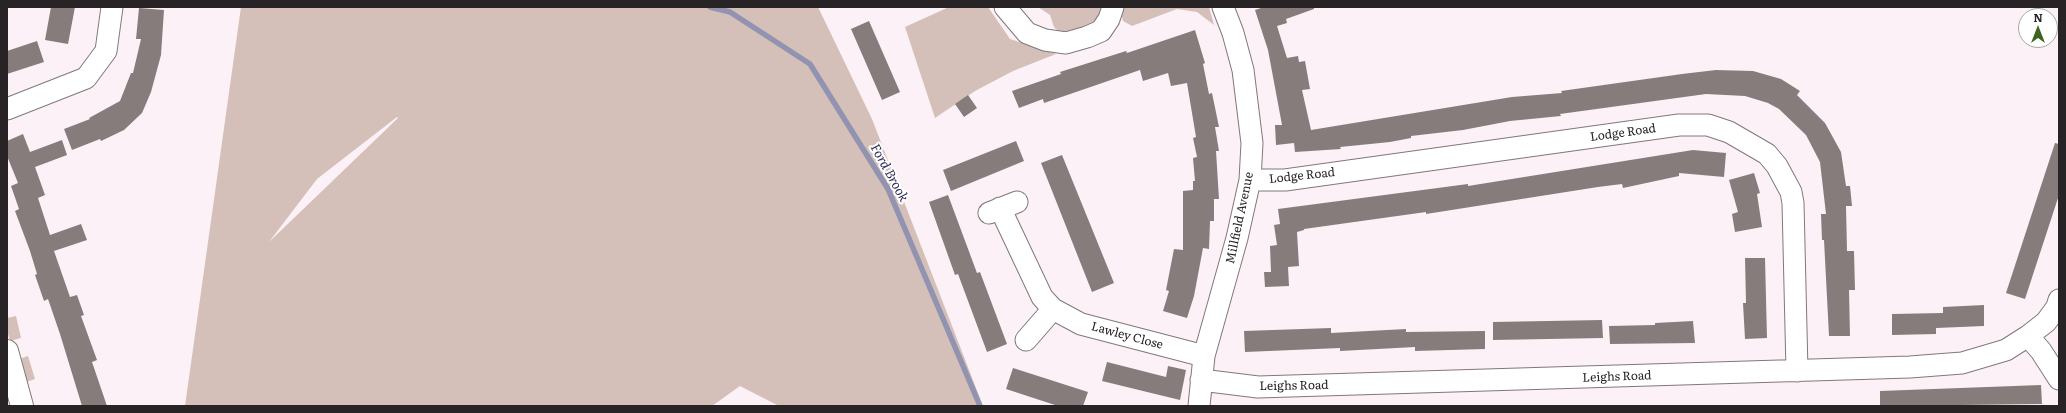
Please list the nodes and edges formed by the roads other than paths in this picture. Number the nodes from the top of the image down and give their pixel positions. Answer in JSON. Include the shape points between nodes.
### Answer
{"nodes":[{"id":1,"x":112,"y":7,"type":"edge"},
{"id":2,"x":1005,"y":7,"type":"edge"},
{"id":3,"x":1113,"y":7,"type":"edge"},
{"id":4,"x":1223,"y":7,"type":"edge"},
{"id":5,"x":7,"y":109,"type":"edge"},
{"id":6,"x":1250,"y":180,"type":"junction"},
{"id":7,"x":1002,"y":208,"type":"dead end"},
{"id":8,"x":2059,"y":300,"type":"edge"},
{"id":9,"x":1053,"y":309,"type":"junction"},
{"id":10,"x":2028,"y":336,"type":"junction"},
{"id":11,"x":1026,"y":340,"type":"dead end"},
{"id":12,"x":7,"y":351,"type":"edge"},
{"id":13,"x":1204,"y":356,"type":"junction"},
{"id":14,"x":1797,"y":371,"type":"junction"},
{"id":15,"x":2059,"y":379,"type":"edge"},
{"id":16,"x":1201,"y":380,"type":"junction"},
{"id":17,"x":22,"y":406,"type":"edge"},
{"id":18,"x":1198,"y":406,"type":"edge"}],
"edges":[{"from":1,"to":5,"type":"street","via":[[106,51],[86,78]]},
{"from":2,"to":3,"type":"street","via":[[1027,33],[1045,40],[1066,43],[1101,31]]},
{"from":4,"to":6,"type":"street","name":"Millfield Avenue","via":[[1233,33],[1242,70],[1252,143]]},
{"from":6,"to":13,"type":"street","name":"Millfield Avenue","via":[[1237,238]]},
{"from":6,"to":14,"type":"street","name":"Lodge Road","via":[[1285,180],[1679,125],[1708,125],[1729,132],[1767,154],[1777,166],[1791,192]]},
{"from":7,"to":9,"type":"street","name":"Lawley Close","via":[[1042,297]]},
{"from":8,"to":10,"type":"street","name":"Leighs Road","via":[[2046,322]]},
{"from":9,"to":11,"type":"street"},
{"from":9,"to":13,"type":"street","name":"Lawley Close","via":[[1081,324]]},
{"from":10,"to":14,"type":"street","name":"Leighs Road","via":[[2006,350],[1962,363]]},
{"from":10,"to":15,"type":"street"},
{"from":12,"to":17,"type":"main road"},
{"from":13,"to":16,"type":"street","name":"Millfield Avenue"},
{"from":14,"to":16,"type":"street","name":"Leighs Road","via":[[1258,388]]},
{"from":16,"to":18,"type":"street","name":"Millfield Avenue"}]}
